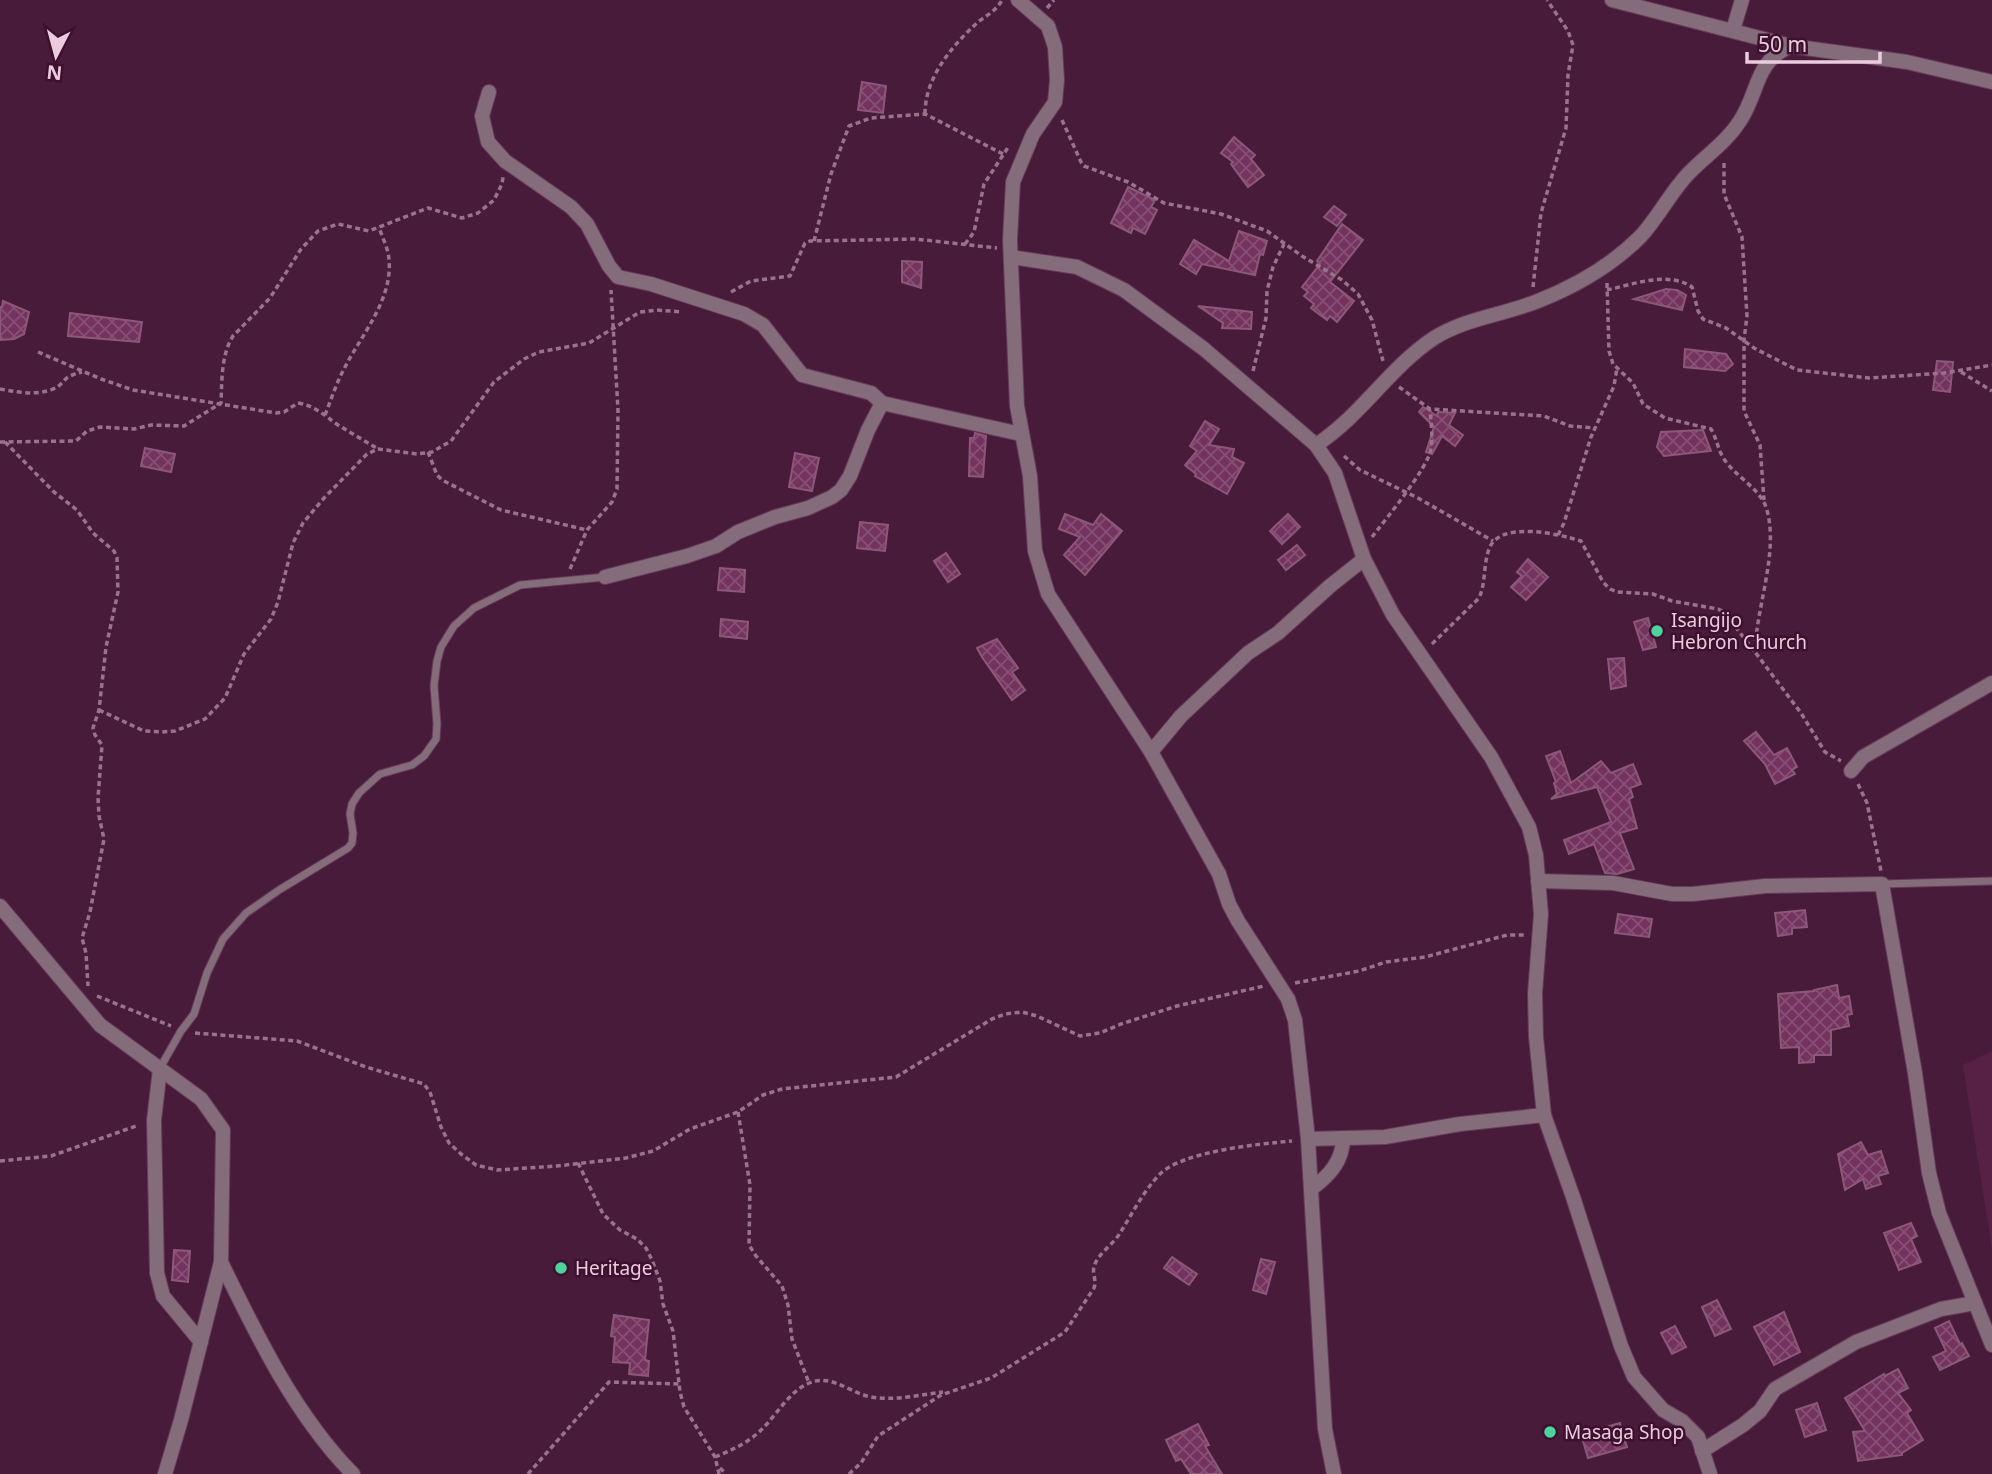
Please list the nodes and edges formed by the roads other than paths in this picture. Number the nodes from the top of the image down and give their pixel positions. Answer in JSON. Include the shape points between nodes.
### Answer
{"nodes":[{"id":1,"x":1018,"y":0,"type":"edge"},
{"id":2,"x":1612,"y":0,"type":"edge"},
{"id":3,"x":1742,"y":0,"type":"edge"},
{"id":4,"x":1733,"y":30,"type":"junction"},
{"id":5,"x":1791,"y":46,"type":"junction"},
{"id":6,"x":1992,"y":82,"type":"edge"},
{"id":7,"x":489,"y":93,"type":"dead end"},
{"id":8,"x":1011,"y":253,"type":"junction"},
{"id":9,"x":882,"y":403,"type":"junction"},
{"id":10,"x":1021,"y":434,"type":"junction"},
{"id":11,"x":1316,"y":445,"type":"junction"},
{"id":12,"x":1363,"y":554,"type":"junction"},
{"id":13,"x":605,"y":577,"type":"joint"},
{"id":14,"x":1992,"y":682,"type":"edge"},
{"id":15,"x":1152,"y":752,"type":"junction"},
{"id":16,"x":1851,"y":771,"type":"road end"},
{"id":17,"x":1538,"y":881,"type":"junction"},
{"id":18,"x":1992,"y":881,"type":"edge"},
{"id":19,"x":1882,"y":884,"type":"junction"},
{"id":20,"x":0,"y":906,"type":"edge"},
{"id":21,"x":160,"y":1069,"type":"junction"},
{"id":22,"x":1544,"y":1115,"type":"junction"},
{"id":23,"x":1343,"y":1138,"type":"junction"},
{"id":24,"x":1308,"y":1139,"type":"junction"},
{"id":25,"x":1311,"y":1189,"type":"junction"},
{"id":26,"x":222,"y":1262,"type":"junction"},
{"id":27,"x":1975,"y":1303,"type":"junction"},
{"id":28,"x":201,"y":1342,"type":"junction"},
{"id":29,"x":1992,"y":1345,"type":"edge"},
{"id":30,"x":1702,"y":1451,"type":"junction"},
{"id":31,"x":165,"y":1474,"type":"edge"},
{"id":32,"x":353,"y":1474,"type":"edge"},
{"id":33,"x":1334,"y":1474,"type":"edge"},
{"id":34,"x":1710,"y":1474,"type":"edge"}],
"edges":[{"from":1,"to":8,"type":"street","via":[[1048,26],[1055,47],[1055,102],[1013,182]]},
{"from":2,"to":4,"type":"street"},
{"from":3,"to":4,"type":"street"},
{"from":4,"to":5,"type":"street"},
{"from":5,"to":6,"type":"street","via":[[1907,62]]},
{"from":5,"to":11,"type":"street","via":[[1774,53],[1766,64],[1746,110],[1723,143],[1689,174],[1641,236],[1607,267],[1532,303],[1450,329],[1431,340],[1401,364],[1348,421]]},
{"from":7,"to":9,"type":"street","via":[[482,116],[488,142],[505,161],[571,207],[587,224],[618,277],[744,314],[763,325],[802,375],[871,394]]},
{"from":8,"to":10,"type":"street"},
{"from":8,"to":11,"type":"street","via":[[1077,267],[1124,290],[1204,349]]},
{"from":9,"to":10,"type":"street"},
{"from":9,"to":13,"type":"street","via":[[850,476],[832,497],[738,531],[707,549]]},
{"from":10,"to":15,"type":"street","via":[[1030,476],[1035,551],[1048,594]]},
{"from":11,"to":12,"type":"street","via":[[1335,473]]},
{"from":12,"to":15,"type":"street","via":[[1278,633],[1248,653],[1181,716]]},
{"from":12,"to":17,"type":"street","via":[[1393,615],[1491,757],[1529,827]]},
{"from":13,"to":21,"type":"lane","via":[[520,586],[474,608],[454,626],[437,661],[436,739],[412,765],[380,774],[359,793],[352,804],[353,833],[348,848],[246,913],[223,939],[194,1014]]},
{"from":14,"to":16,"type":"street","via":[[1863,757]]},
{"from":15,"to":24,"type":"street","via":[[1219,873],[1238,921],[1288,999],[1295,1020]]},
{"from":17,"to":19,"type":"street","via":[[1613,883],[1672,894],[1765,886]]},
{"from":17,"to":22,"type":"street","via":[[1536,1037]]},
{"from":18,"to":19,"type":"lane"},
{"from":19,"to":27,"type":"street","via":[[1929,1173],[1939,1213]]},
{"from":20,"to":21,"type":"street","via":[[100,1025]]},
{"from":21,"to":26,"type":"street","via":[[201,1099],[223,1130]]},
{"from":21,"to":28,"type":"street","via":[[154,1120],[157,1273],[163,1296]]},
{"from":22,"to":23,"type":"street","via":[[1385,1137]]},
{"from":22,"to":30,"type":"street","via":[[1634,1377],[1663,1410],[1698,1437]]},
{"from":23,"to":24,"type":"street"},
{"from":23,"to":25,"type":"street","via":[[1333,1170]]},
{"from":24,"to":25,"type":"street"},
{"from":25,"to":33,"type":"street","via":[[1325,1429]]},
{"from":26,"to":28,"type":"street"},
{"from":26,"to":32,"type":"street","via":[[255,1332],[315,1430]]},
{"from":27,"to":29,"type":"street"},
{"from":27,"to":30,"type":"street","via":[[1941,1309],[1856,1342],[1775,1389],[1760,1411]]},
{"from":28,"to":31,"type":"street"},
{"from":30,"to":34,"type":"street"}]}
